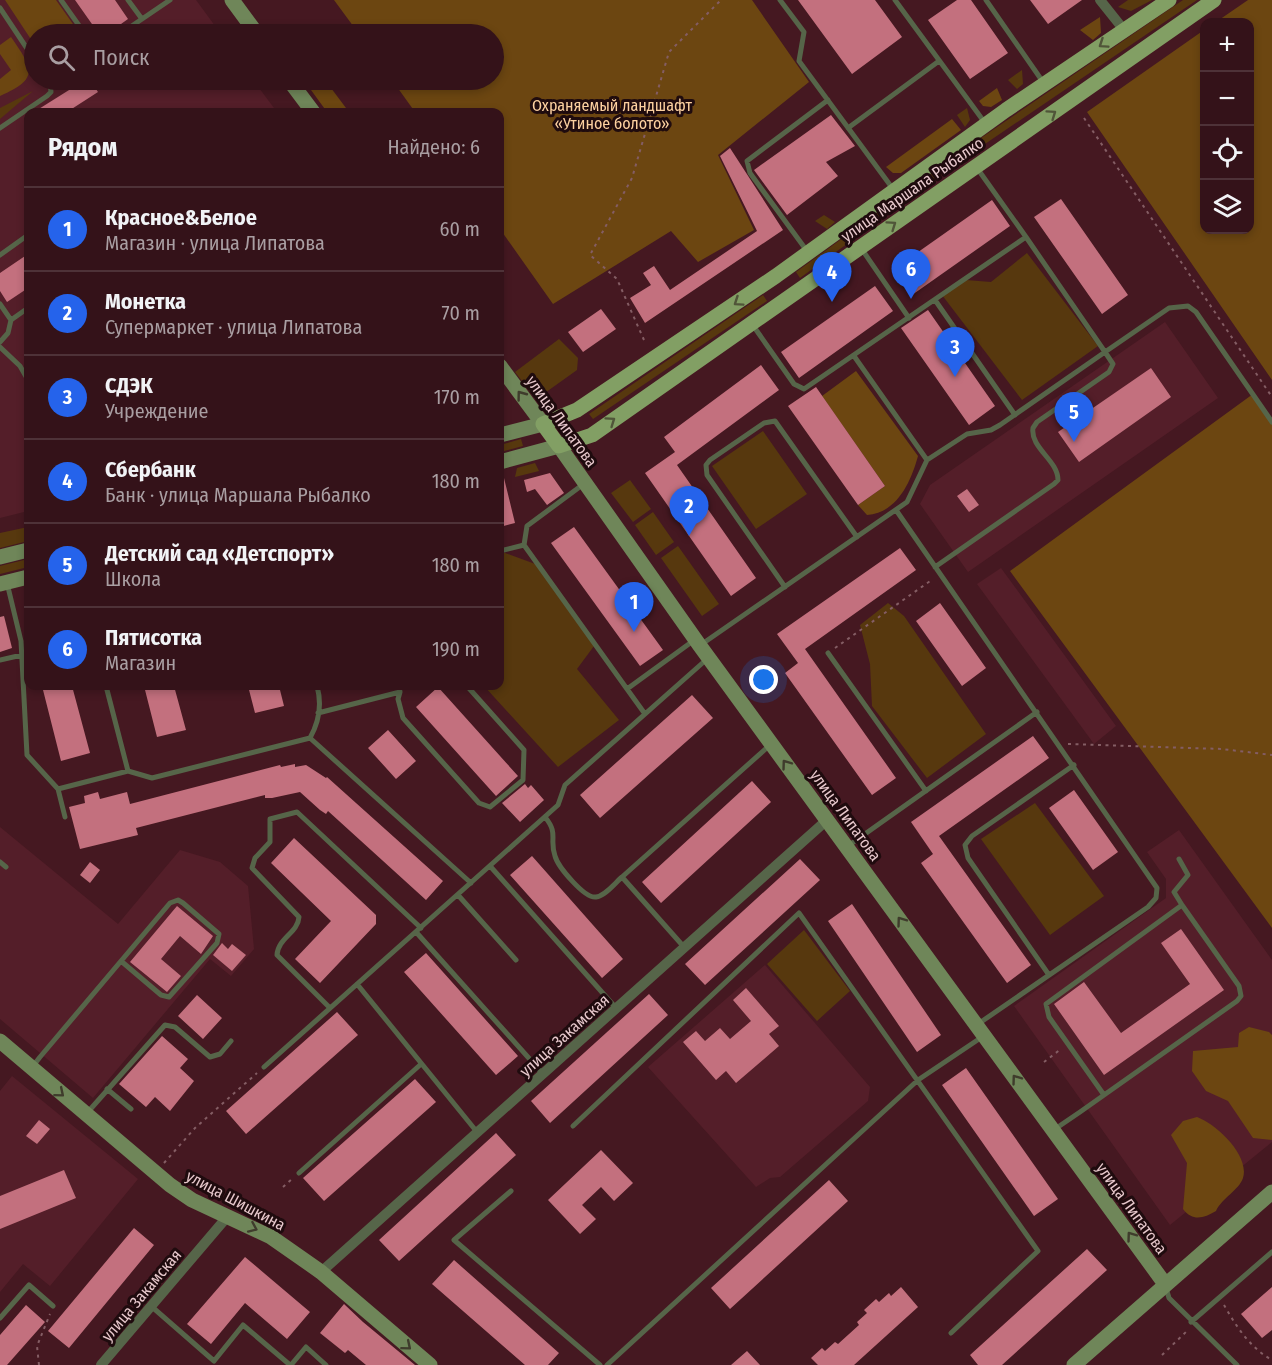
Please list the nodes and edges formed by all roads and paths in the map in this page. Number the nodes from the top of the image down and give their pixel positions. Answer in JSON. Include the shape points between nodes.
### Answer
{"nodes":[{"id":1,"x":62,"y":0,"type":"edge"},
{"id":2,"x":128,"y":0,"type":"edge"},
{"id":3,"x":170,"y":0,"type":"edge"},
{"id":4,"x":232,"y":0,"type":"edge"},
{"id":5,"x":721,"y":0,"type":"edge"},
{"id":6,"x":780,"y":0,"type":"edge"},
{"id":7,"x":895,"y":0,"type":"edge"},
{"id":8,"x":986,"y":0,"type":"edge"},
{"id":9,"x":1100,"y":0,"type":"edge"},
{"id":10,"x":1169,"y":0,"type":"edge"},
{"id":11,"x":1214,"y":0,"type":"edge"},
{"id":12,"x":0,"y":8,"type":"edge"},
{"id":13,"x":142,"y":19,"type":"junction"},
{"id":14,"x":78,"y":24,"type":"edge"},
{"id":15,"x":135,"y":24,"type":"edge"},
{"id":16,"x":249,"y":24,"type":"edge"},
{"id":17,"x":1124,"y":30,"type":"junction"},
{"id":18,"x":24,"y":44,"type":"edge"},
{"id":19,"x":939,"y":61,"type":"junction"},
{"id":20,"x":1045,"y":84,"type":"junction"},
{"id":21,"x":51,"y":90,"type":"edge"},
{"id":22,"x":296,"y":90,"type":"edge"},
{"id":23,"x":828,"y":100,"type":"junction"},
{"id":24,"x":29,"y":108,"type":"edge"},
{"id":25,"x":310,"y":108,"type":"edge"},
{"id":26,"x":24,"y":112,"type":"edge"},
{"id":27,"x":1084,"y":118,"type":"dead end"},
{"id":28,"x":986,"y":124,"type":"junction"},
{"id":29,"x":0,"y":128,"type":"edge"},
{"id":30,"x":848,"y":128,"type":"junction"},
{"id":31,"x":976,"y":166,"type":"junction"},
{"id":32,"x":894,"y":191,"type":"junction"},
{"id":33,"x":1026,"y":237,"type":"junction"},
{"id":34,"x":24,"y":238,"type":"edge"},
{"id":35,"x":860,"y":247,"type":"junction"},
{"id":36,"x":808,"y":253,"type":"junction"},
{"id":37,"x":0,"y":255,"type":"edge"},
{"id":38,"x":776,"y":276,"type":"junction"},
{"id":39,"x":792,"y":294,"type":"junction"},
{"id":40,"x":935,"y":300,"type":"junction"},
{"id":41,"x":0,"y":304,"type":"edge"},
{"id":42,"x":24,"y":311,"type":"edge"},
{"id":43,"x":909,"y":318,"type":"junction"},
{"id":44,"x":11,"y":320,"type":"junction"},
{"id":45,"x":752,"y":322,"type":"junction"},
{"id":46,"x":644,"y":340,"type":"dead end"},
{"id":47,"x":0,"y":342,"type":"edge"},
{"id":48,"x":0,"y":347,"type":"edge"},
{"id":49,"x":1105,"y":352,"type":"junction"},
{"id":50,"x":854,"y":356,"type":"junction"},
{"id":51,"x":24,"y":371,"type":"edge"},
{"id":52,"x":504,"y":371,"type":"edge"},
{"id":53,"x":1272,"y":397,"type":"edge"},
{"id":54,"x":1015,"y":415,"type":"junction"},
{"id":55,"x":1272,"y":422,"type":"edge"},
{"id":56,"x":543,"y":424,"type":"junction"},
{"id":57,"x":504,"y":434,"type":"edge"},
{"id":58,"x":559,"y":446,"type":"junction"},
{"id":59,"x":927,"y":460,"type":"junction"},
{"id":60,"x":504,"y":461,"type":"edge"},
{"id":61,"x":585,"y":483,"type":"junction"},
{"id":62,"x":896,"y":510,"type":"junction"},
{"id":63,"x":857,"y":537,"type":"junction"},
{"id":64,"x":524,"y":545,"type":"junction"},
{"id":65,"x":504,"y":550,"type":"edge"},
{"id":66,"x":24,"y":551,"type":"edge"},
{"id":67,"x":0,"y":557,"type":"edge"},
{"id":68,"x":935,"y":567,"type":"junction"},
{"id":69,"x":940,"y":574,"type":"junction"},
{"id":70,"x":24,"y":578,"type":"edge"},
{"id":71,"x":3,"y":584,"type":"edge"},
{"id":72,"x":785,"y":587,"type":"junction"},
{"id":73,"x":701,"y":648,"type":"junction"},
{"id":74,"x":828,"y":654,"type":"joint"},
{"id":75,"x":22,"y":655,"type":"junction"},
{"id":76,"x":0,"y":660,"type":"edge"},
{"id":77,"x":627,"y":689,"type":"junction"},
{"id":78,"x":107,"y":690,"type":"edge"},
{"id":79,"x":318,"y":690,"type":"edge"},
{"id":80,"x":397,"y":690,"type":"edge"},
{"id":81,"x":400,"y":690,"type":"edge"},
{"id":82,"x":471,"y":690,"type":"edge"},
{"id":83,"x":1037,"y":712,"type":"junction"},
{"id":84,"x":318,"y":713,"type":"junction"},
{"id":85,"x":645,"y":714,"type":"junction"},
{"id":86,"x":309,"y":738,"type":"junction"},
{"id":87,"x":771,"y":744,"type":"junction"},
{"id":88,"x":1059,"y":744,"type":"junction"},
{"id":89,"x":1272,"y":756,"type":"edge"},
{"id":90,"x":1074,"y":765,"type":"junction"},
{"id":91,"x":128,"y":771,"type":"junction"},
{"id":92,"x":58,"y":789,"type":"junction"},
{"id":93,"x":926,"y":791,"type":"junction"},
{"id":94,"x":545,"y":817,"type":"junction"},
{"id":95,"x":66,"y":818,"type":"dead end"},
{"id":96,"x":827,"y":820,"type":"junction"},
{"id":97,"x":847,"y":847,"type":"junction"},
{"id":98,"x":1179,"y":859,"type":"dead end"},
{"id":99,"x":0,"y":862,"type":"edge"},
{"id":100,"x":489,"y":866,"type":"junction"},
{"id":101,"x":6,"y":867,"type":"dead end"},
{"id":102,"x":622,"y":877,"type":"junction"},
{"id":103,"x":471,"y":883,"type":"junction"},
{"id":104,"x":458,"y":895,"type":"junction"},
{"id":105,"x":1182,"y":905,"type":"junction"},
{"id":106,"x":418,"y":930,"type":"junction"},
{"id":107,"x":684,"y":947,"type":"junction"},
{"id":108,"x":516,"y":960,"type":"dead end"},
{"id":109,"x":121,"y":962,"type":"junction"},
{"id":110,"x":1049,"y":975,"type":"junction"},
{"id":111,"x":357,"y":984,"type":"junction"},
{"id":112,"x":330,"y":1008,"type":"junction"},
{"id":113,"x":616,"y":1008,"type":"junction"},
{"id":114,"x":981,"y":1030,"type":"junction"},
{"id":115,"x":0,"y":1041,"type":"edge"},
{"id":116,"x":231,"y":1041,"type":"dead end"},
{"id":117,"x":1050,"y":1057,"type":"dead end"},
{"id":118,"x":1044,"y":1062,"type":"dead end"},
{"id":119,"x":420,"y":1065,"type":"junction"},
{"id":120,"x":264,"y":1067,"type":"joint"},
{"id":121,"x":31,"y":1068,"type":"junction"},
{"id":122,"x":543,"y":1074,"type":"junction"},
{"id":123,"x":918,"y":1080,"type":"junction"},
{"id":124,"x":107,"y":1089,"type":"junction"},
{"id":125,"x":1104,"y":1095,"type":"junction"},
{"id":126,"x":131,"y":1109,"type":"dead end"},
{"id":127,"x":86,"y":1114,"type":"junction"},
{"id":128,"x":573,"y":1126,"type":"dead end"},
{"id":129,"x":1054,"y":1131,"type":"junction"},
{"id":130,"x":477,"y":1133,"type":"junction"},
{"id":131,"x":164,"y":1164,"type":"dead end"},
{"id":132,"x":298,"y":1173,"type":"joint"},
{"id":133,"x":283,"y":1187,"type":"dead end"},
{"id":134,"x":511,"y":1191,"type":"dead end"},
{"id":135,"x":1272,"y":1192,"type":"edge"},
{"id":136,"x":227,"y":1217,"type":"junction"},
{"id":137,"x":1272,"y":1252,"type":"edge"},
{"id":138,"x":321,"y":1272,"type":"junction"},
{"id":139,"x":1165,"y":1284,"type":"junction"},
{"id":140,"x":1220,"y":1298,"type":"junction"},
{"id":141,"x":53,"y":1306,"type":"joint"},
{"id":142,"x":151,"y":1306,"type":"junction"},
{"id":143,"x":0,"y":1318,"type":"edge"},
{"id":144,"x":1193,"y":1323,"type":"junction"},
{"id":145,"x":951,"y":1333,"type":"dead end"},
{"id":146,"x":1162,"y":1354,"type":"dead end"},
{"id":147,"x":1272,"y":1360,"type":"edge"},
{"id":148,"x":39,"y":1365,"type":"edge"},
{"id":149,"x":101,"y":1365,"type":"edge"},
{"id":150,"x":291,"y":1365,"type":"edge"},
{"id":151,"x":326,"y":1365,"type":"edge"},
{"id":152,"x":430,"y":1365,"type":"edge"},
{"id":153,"x":600,"y":1365,"type":"edge"},
{"id":154,"x":607,"y":1365,"type":"edge"},
{"id":155,"x":1074,"y":1365,"type":"edge"},
{"id":156,"x":1237,"y":1365,"type":"edge"}],
"edges":[{"from":1,"to":14,"type":"lane"},
{"from":2,"to":13,"type":"lane"},
{"from":3,"to":13,"type":"lane"},
{"from":4,"to":16,"type":"street"},
{"from":5,"to":46,"type":"path","via":[[669,52],[632,178],[590,255],[617,279]]},
{"from":6,"to":23,"type":"lane","via":[[804,32],[799,61]]},
{"from":7,"to":19,"type":"lane"},
{"from":8,"to":20,"type":"lane"},
{"from":9,"to":17,"type":"street"},
{"from":10,"to":17,"type":"main road","name":"улица Маршала Рыбалко"},
{"from":31,"to":11,"type":"main road","name":"улица Маршала Рыбалко","one_way":true},
{"from":12,"to":18,"type":"lane"},
{"from":13,"to":15,"type":"lane"},
{"from":17,"to":20,"type":"main road","name":"улица Маршала Рыбалко","one_way":true},
{"from":19,"to":28,"type":"lane"},
{"from":19,"to":30,"type":"lane"},
{"from":20,"to":28,"type":"main road","name":"улица Маршала Рыбалко"},
{"from":21,"to":24,"type":"lane"},
{"from":22,"to":25,"type":"street"},
{"from":23,"to":30,"type":"lane"},
{"from":23,"to":36,"type":"lane","via":[[747,161],[750,173]]},
{"from":26,"to":29,"type":"lane"},
{"from":27,"to":53,"type":"path"},
{"from":28,"to":32,"type":"main road","name":"улица Маршала Рыбалко"},
{"from":30,"to":32,"type":"lane"},
{"from":31,"to":33,"type":"lane"},
{"from":35,"to":31,"type":"main road","name":"улица Маршала Рыбалко","one_way":true},
{"from":32,"to":36,"type":"main road","name":"улица Маршала Рыбалко"},
{"from":33,"to":40,"type":"lane"},
{"from":33,"to":49,"type":"lane"},
{"from":34,"to":37,"type":"lane"},
{"from":35,"to":39,"type":"main road","name":"улица Маршала Рыбалко"},
{"from":35,"to":43,"type":"lane"},
{"from":36,"to":38,"type":"main road","name":"улица Маршала Рыбалко"},
{"from":38,"to":39,"type":"main road","via":[[770,282],[770,293],[781,297]]},
{"from":38,"to":56,"type":"main road","name":"улица Маршала Рыбалко","one_way":true,"via":[[577,410]]},
{"from":39,"to":45,"type":"main road","name":"улица Маршала Рыбалко"},
{"from":40,"to":43,"type":"lane"},
{"from":40,"to":54,"type":"lane"},
{"from":41,"to":44,"type":"lane"},
{"from":42,"to":44,"type":"lane"},
{"from":43,"to":50,"type":"lane"},
{"from":44,"to":47,"type":"lane","via":[[8,333]]},
{"from":45,"to":50,"type":"lane","via":[[798,388],[812,386]]},
{"from":58,"to":45,"type":"main road","name":"улица Маршала Рыбалко","one_way":true,"via":[[592,435]]},
{"from":48,"to":51,"type":"lane"},
{"from":49,"to":54,"type":"lane"},
{"from":49,"to":55,"type":"lane","via":[[1169,308],[1188,306]]},
{"from":49,"to":68,"type":"lane","via":[[1113,364],[1109,372],[1033,428],[1034,439],[1056,470],[1058,480]]},
{"from":50,"to":59,"type":"lane"},
{"from":56,"to":52,"type":"street","name":"улица Липатова","one_way":true},
{"from":54,"to":59,"type":"lane","via":[[991,430],[957,439]]},
{"from":56,"to":57,"type":"street","name":"улица Маршала Рыбалко"},
{"from":56,"to":58,"type":"main road","name":"улица Липатова"},
{"from":58,"to":60,"type":"street","name":"улица Маршала Рыбалко"},
{"from":58,"to":61,"type":"street","name":"улица Липатова"},
{"from":59,"to":62,"type":"lane","via":[[907,502]]},
{"from":61,"to":64,"type":"lane","via":[[527,526]]},
{"from":61,"to":73,"type":"street","name":"улица Липатова"},
{"from":62,"to":63,"type":"lane"},
{"from":62,"to":68,"type":"lane"},
{"from":63,"to":72,"type":"lane"},
{"from":63,"to":72,"type":"lane","via":[[775,421],[764,423],[719,454],[706,465],[707,475]]},
{"from":64,"to":65,"type":"lane"},
{"from":64,"to":77,"type":"lane"},
{"from":66,"to":67,"type":"street"},
{"from":68,"to":69,"type":"lane"},
{"from":69,"to":74,"type":"path"},
{"from":69,"to":83,"type":"lane"},
{"from":70,"to":71,"type":"street"},
{"from":71,"to":75,"type":"lane"},
{"from":72,"to":73,"type":"lane"},
{"from":73,"to":77,"type":"lane"},
{"from":73,"to":85,"type":"lane"},
{"from":73,"to":87,"type":"street","name":"улица Липатова"},
{"from":74,"to":93,"type":"lane"},
{"from":75,"to":76,"type":"lane"},
{"from":75,"to":92,"type":"lane","via":[[27,755]]},
{"from":77,"to":85,"type":"lane"},
{"from":78,"to":91,"type":"lane"},
{"from":79,"to":84,"type":"lane"},
{"from":80,"to":84,"type":"lane"},
{"from":81,"to":82,"type":"lane","via":[[403,718],[479,803],[490,807],[523,780],[524,750]]},
{"from":83,"to":88,"type":"lane"},
{"from":83,"to":93,"type":"lane"},
{"from":84,"to":86,"type":"lane","via":[[317,725]]},
{"from":85,"to":94,"type":"lane","via":[[565,785],[558,805]]},
{"from":86,"to":91,"type":"lane","via":[[152,778]]},
{"from":86,"to":103,"type":"lane"},
{"from":96,"to":87,"type":"street","name":"улица Липатова","one_way":true},
{"from":87,"to":102,"type":"lane"},
{"from":88,"to":89,"type":"path","via":[[1222,749]]},
{"from":88,"to":90,"type":"lane"},
{"from":90,"to":110,"type":"lane","via":[[1153,878],[1156,898]]},
{"from":90,"to":110,"type":"lane","via":[[972,836],[965,845],[968,858]]},
{"from":91,"to":92,"type":"lane"},
{"from":92,"to":95,"type":"lane"},
{"from":93,"to":97,"type":"lane"},
{"from":94,"to":100,"type":"lane"},
{"from":94,"to":102,"type":"lane","via":[[554,829],[554,855],[585,894],[601,896]]},
{"from":96,"to":97,"type":"street","name":"улица Липатова"},
{"from":96,"to":107,"type":"street","name":"улица Закамская"},
{"from":114,"to":97,"type":"street","name":"улица Липатова","one_way":true},
{"from":98,"to":105,"type":"lane","via":[[1188,875],[1174,892]]},
{"from":99,"to":101,"type":"lane"},
{"from":100,"to":103,"type":"lane"},
{"from":100,"to":113,"type":"lane"},
{"from":102,"to":107,"type":"lane"},
{"from":103,"to":104,"type":"lane"},
{"from":104,"to":106,"type":"lane"},
{"from":104,"to":108,"type":"lane"},
{"from":105,"to":125,"type":"lane","via":[[1046,1004],[1049,1017]]},
{"from":105,"to":125,"type":"lane","via":[[1239,986],[1241,996]]},
{"from":106,"to":111,"type":"lane"},
{"from":106,"to":112,"type":"lane","via":[[297,812],[270,819],[270,842],[255,858],[252,868],[298,917],[277,955]]},
{"from":106,"to":122,"type":"lane"},
{"from":107,"to":113,"type":"street","name":"улица Закамская"},
{"from":109,"to":109,"type":"lane","via":[[174,901],[183,903],[219,934],[217,944],[169,997],[161,995]]},
{"from":109,"to":121,"type":"lane"},
{"from":110,"to":114,"type":"lane"},
{"from":111,"to":112,"type":"lane"},
{"from":111,"to":119,"type":"lane"},
{"from":112,"to":120,"type":"lane"},
{"from":113,"to":122,"type":"street","name":"улица Закамская"},
{"from":114,"to":123,"type":"lane"},
{"from":129,"to":114,"type":"street","name":"улица Липатова","one_way":true},
{"from":115,"to":121,"type":"street","name":"улица Шишкина"},
{"from":116,"to":124,"type":"lane","via":[[220,1054],[210,1057],[175,1028],[165,1025]]},
{"from":117,"to":118,"type":"path"},
{"from":119,"to":130,"type":"lane"},
{"from":119,"to":132,"type":"lane"},
{"from":120,"to":131,"type":"path","via":[[195,1128]]},
{"from":121,"to":127,"type":"street","name":"улица Шишкина","one_way":true},
{"from":122,"to":130,"type":"street","name":"улица Закамская"},
{"from":123,"to":128,"type":"lane","via":[[799,913]]},
{"from":123,"to":145,"type":"lane","via":[[1038,1251]]},
{"from":123,"to":154,"type":"lane"},
{"from":124,"to":126,"type":"lane"},
{"from":124,"to":127,"type":"lane"},
{"from":125,"to":129,"type":"lane"},
{"from":127,"to":136,"type":"street","name":"улица Шишкина","via":[[170,1185]]},
{"from":139,"to":129,"type":"street","name":"улица Липатова","one_way":true},
{"from":130,"to":138,"type":"street","name":"улица Закамская"},
{"from":132,"to":133,"type":"path"},
{"from":134,"to":153,"type":"lane","via":[[454,1240]]},
{"from":135,"to":139,"type":"street"},
{"from":136,"to":138,"type":"street","name":"улица Шишкина","one_way":true,"via":[[271,1236]]},
{"from":136,"to":142,"type":"street","name":"улица Закамская"},
{"from":137,"to":140,"type":"lane"},
{"from":138,"to":152,"type":"street","name":"улица Шишкина","one_way":true},
{"from":139,"to":144,"type":"lane","via":[[1169,1298]]},
{"from":139,"to":155,"type":"street"},
{"from":140,"to":144,"type":"lane"},
{"from":140,"to":147,"type":"path","via":[[1237,1327],[1260,1354]]},
{"from":141,"to":143,"type":"lane","via":[[29,1285]]},
{"from":141,"to":148,"type":"path","via":[[38,1346]]},
{"from":142,"to":149,"type":"street","name":"улица Закамская"},
{"from":142,"to":150,"type":"lane","via":[[214,1361],[243,1325]]},
{"from":144,"to":146,"type":"path"},
{"from":144,"to":156,"type":"lane"},
{"from":150,"to":151,"type":"lane","via":[[306,1347]]}]}
